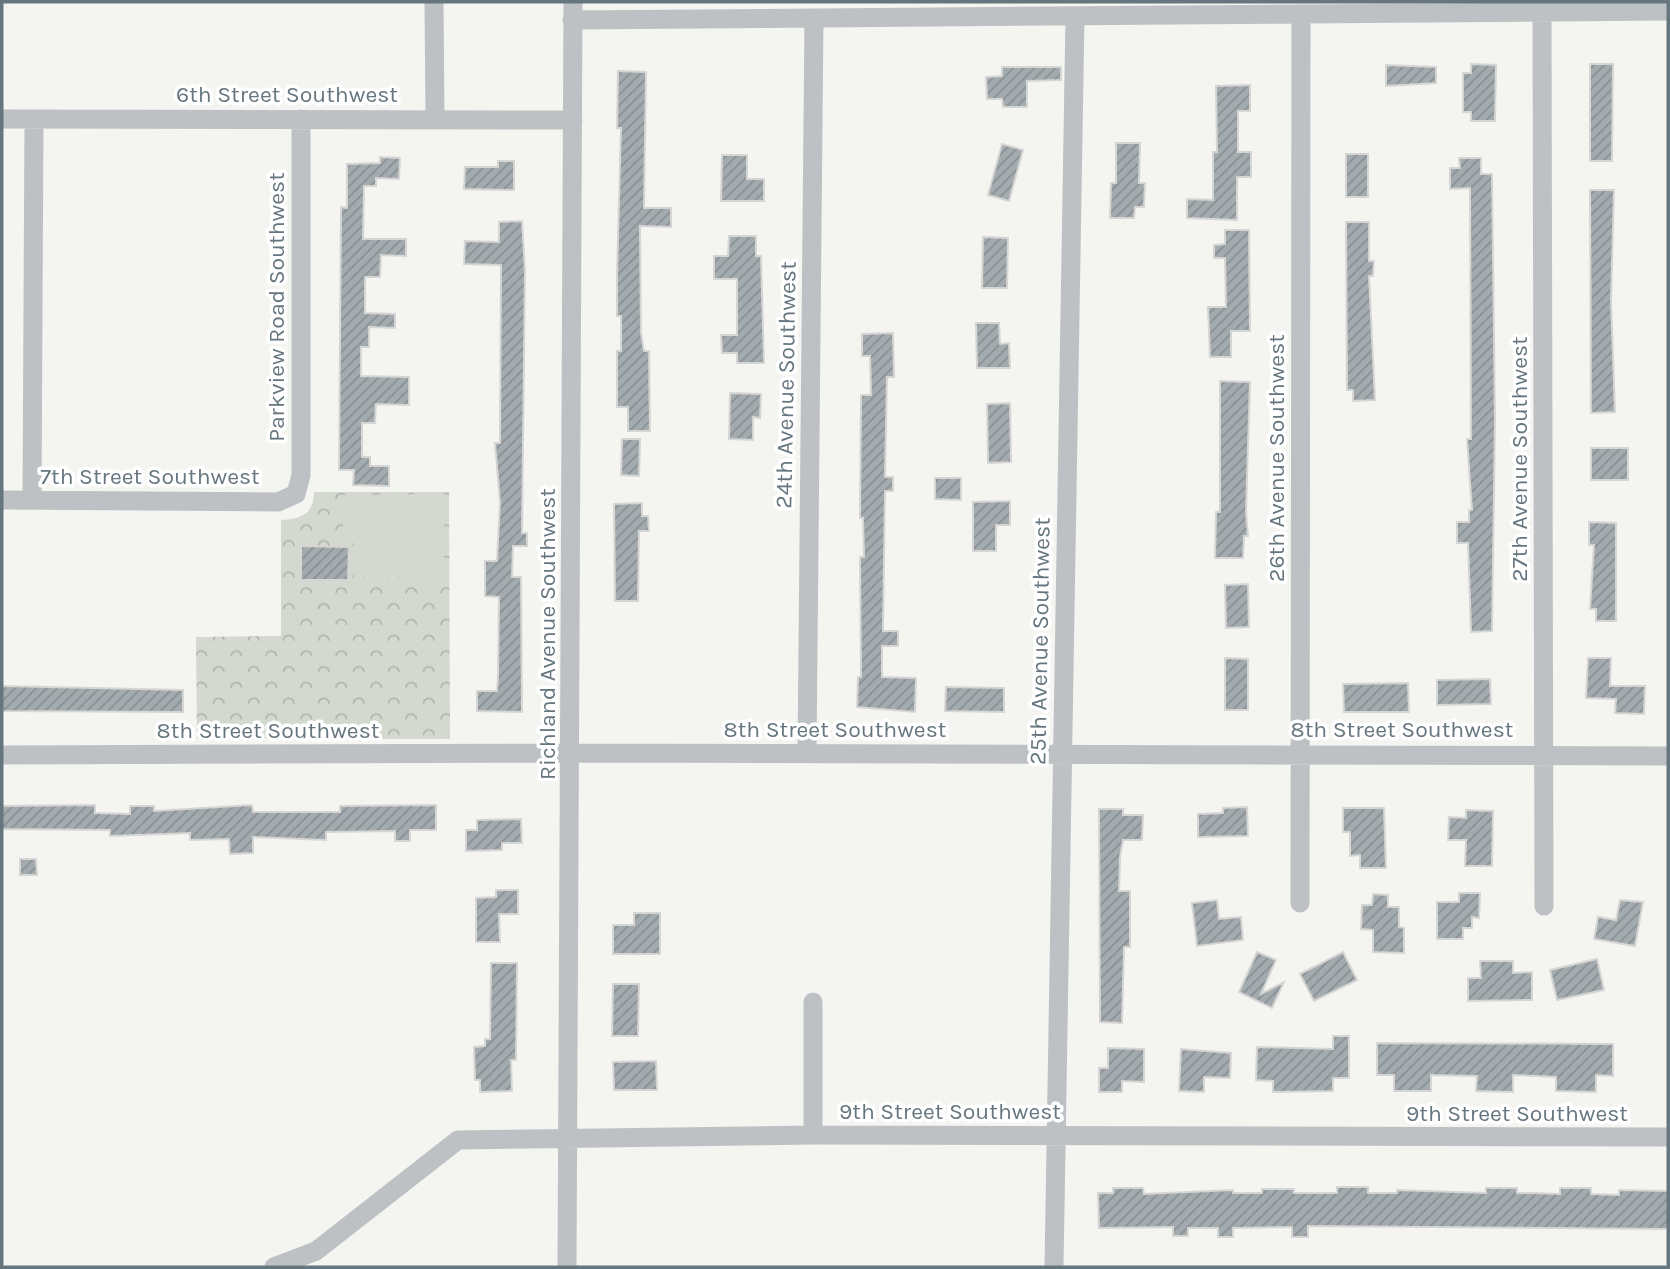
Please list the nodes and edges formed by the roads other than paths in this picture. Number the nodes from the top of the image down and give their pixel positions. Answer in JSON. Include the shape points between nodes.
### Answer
{"nodes":[{"id":1,"x":434,"y":2,"type":"edge"},
{"id":2,"x":1418,"y":7,"type":"edge"},
{"id":3,"x":1174,"y":8,"type":"edge"},
{"id":4,"x":929,"y":9,"type":"edge"},
{"id":5,"x":573,"y":11,"type":"edge"},
{"id":6,"x":1668,"y":11,"type":"edge"},
{"id":7,"x":1542,"y":12,"type":"junction"},
{"id":8,"x":1301,"y":14,"type":"junction"},
{"id":9,"x":1075,"y":16,"type":"junction"},
{"id":10,"x":814,"y":18,"type":"junction"},
{"id":11,"x":435,"y":118,"type":"junction"},
{"id":12,"x":2,"y":119,"type":"edge"},
{"id":13,"x":34,"y":119,"type":"junction"},
{"id":14,"x":300,"y":119,"type":"junction"},
{"id":15,"x":573,"y":120,"type":"junction"},
{"id":16,"x":296,"y":494,"type":"joint"},
{"id":17,"x":2,"y":500,"type":"edge"},
{"id":18,"x":32,"y":500,"type":"junction"},
{"id":19,"x":571,"y":753,"type":"junction"},
{"id":20,"x":807,"y":753,"type":"junction"},
{"id":21,"x":1062,"y":753,"type":"junction"},
{"id":22,"x":1300,"y":754,"type":"junction"},
{"id":23,"x":1544,"y":754,"type":"junction"},
{"id":24,"x":2,"y":755,"type":"edge"},
{"id":25,"x":1668,"y":756,"type":"edge"},
{"id":26,"x":1300,"y":903,"type":"dead end"},
{"id":27,"x":1544,"y":906,"type":"dead end"},
{"id":28,"x":813,"y":1002,"type":"dead end"},
{"id":29,"x":813,"y":1135,"type":"junction"},
{"id":30,"x":1056,"y":1136,"type":"junction"},
{"id":31,"x":1668,"y":1137,"type":"edge"},
{"id":32,"x":569,"y":1138,"type":"junction"},
{"id":33,"x":274,"y":1267,"type":"edge"},
{"id":34,"x":567,"y":1267,"type":"edge"},
{"id":35,"x":1054,"y":1267,"type":"edge"}],
"edges":[{"from":1,"to":11,"type":"street"},
{"from":2,"to":7,"type":"street"},
{"from":2,"to":8,"type":"street"},
{"from":3,"to":8,"type":"street"},
{"from":3,"to":9,"type":"street"},
{"from":4,"to":9,"type":"street"},
{"from":4,"to":10,"type":"street"},
{"from":5,"to":10,"type":"street"},
{"from":5,"to":15,"type":"street","name":"Richland Avenue Southwest"},
{"from":6,"to":7,"type":"street"},
{"from":7,"to":23,"type":"street","name":"27th Avenue Southwest"},
{"from":8,"to":22,"type":"street","name":"26th Avenue Southwest"},
{"from":9,"to":21,"type":"street","name":"25th Avenue Southwest"},
{"from":10,"to":20,"type":"street","name":"24th Avenue Southwest"},
{"from":11,"to":14,"type":"street","name":"6th Street Southwest"},
{"from":11,"to":15,"type":"street","name":"6th Street Southwest"},
{"from":12,"to":13,"type":"street","name":"6th Street Southwest"},
{"from":13,"to":14,"type":"street","name":"6th Street Southwest"},
{"from":13,"to":18,"type":"street"},
{"from":14,"to":16,"type":"street","name":"Parkview Road Southwest","via":[[301,475]]},
{"from":15,"to":19,"type":"street","name":"Richland Avenue Southwest"},
{"from":16,"to":18,"type":"street","name":"7th Street Southwest","via":[[278,502]]},
{"from":17,"to":18,"type":"street","name":"7th Street Southwest"},
{"from":19,"to":20,"type":"street","name":"8th Street Southwest"},
{"from":19,"to":24,"type":"street","name":"8th Street Southwest"},
{"from":19,"to":32,"type":"street","name":"Richland Avenue Southwest"},
{"from":20,"to":21,"type":"street","name":"8th Street Southwest"},
{"from":21,"to":22,"type":"street","name":"8th Street Southwest"},
{"from":21,"to":30,"type":"street","name":"25th Avenue Southwest"},
{"from":22,"to":23,"type":"street","name":"8th Street Southwest"},
{"from":22,"to":26,"type":"street","name":"26th Avenue Southwest"},
{"from":23,"to":25,"type":"street","name":"8th Street Southwest"},
{"from":23,"to":27,"type":"street","name":"27th Avenue Southwest"},
{"from":28,"to":29,"type":"street"},
{"from":29,"to":30,"type":"street","name":"9th Street Southwest"},
{"from":29,"to":32,"type":"street","name":"9th Street Southwest"},
{"from":30,"to":31,"type":"street","name":"9th Street Southwest"},
{"from":30,"to":35,"type":"street","name":"25th Avenue Southwest"},
{"from":32,"to":33,"type":"street","name":"9th Street Southwest","via":[[458,1140],[316,1251]]},
{"from":32,"to":34,"type":"street","name":"Richland Avenue Southwest"}]}
